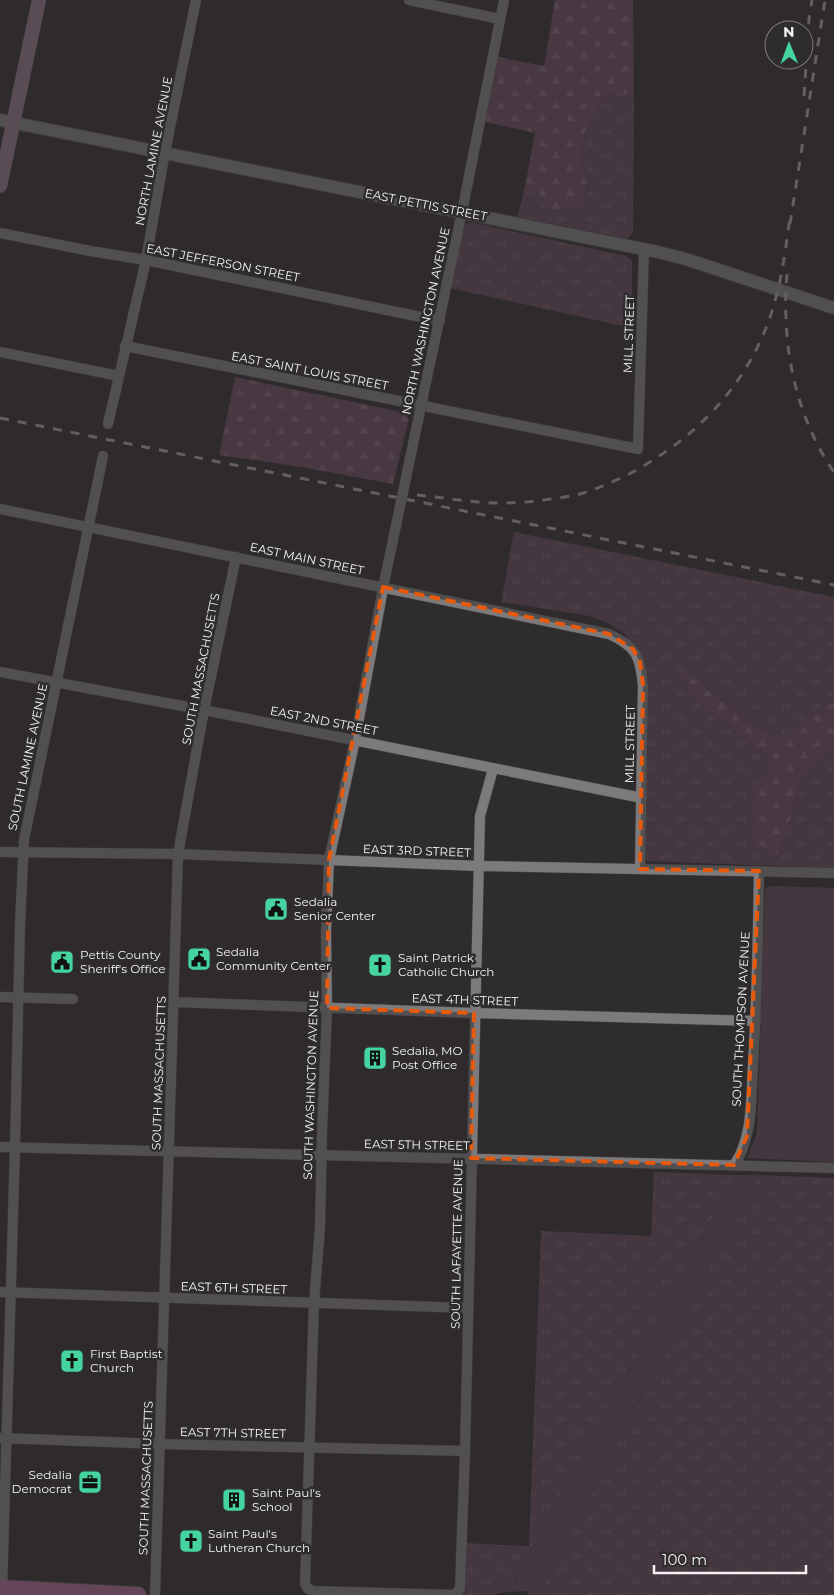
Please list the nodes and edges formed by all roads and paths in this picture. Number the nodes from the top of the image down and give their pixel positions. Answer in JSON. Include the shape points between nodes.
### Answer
{"nodes":[{"id":1,"x":40,"y":0,"type":"edge"},
{"id":2,"x":196,"y":0,"type":"edge"},
{"id":3,"x":409,"y":0,"type":"edge"},
{"id":4,"x":504,"y":0,"type":"edge"},
{"id":5,"x":500,"y":19,"type":"junction"},
{"id":6,"x":6,"y":121,"type":"edge"},
{"id":7,"x":166,"y":152,"type":"junction"},
{"id":8,"x":0,"y":186,"type":"edge"},
{"id":9,"x":462,"y":212,"type":"junction"},
{"id":10,"x":0,"y":233,"type":"edge"},
{"id":11,"x":644,"y":249,"type":"junction"},
{"id":12,"x":146,"y":260,"type":"junction"},
{"id":13,"x":834,"y":308,"type":"edge"},
{"id":14,"x":440,"y":321,"type":"junction"},
{"id":15,"x":125,"y":346,"type":"junction"},
{"id":16,"x":0,"y":352,"type":"edge"},
{"id":17,"x":119,"y":376,"type":"junction"},
{"id":18,"x":421,"y":406,"type":"junction"},
{"id":19,"x":108,"y":424,"type":"dead end"},
{"id":20,"x":638,"y":450,"type":"joint"},
{"id":21,"x":103,"y":456,"type":"dead end"},
{"id":22,"x":0,"y":508,"type":"edge"},
{"id":23,"x":88,"y":527,"type":"junction"},
{"id":24,"x":236,"y":557,"type":"junction"},
{"id":25,"x":384,"y":583,"type":"junction"},
{"id":26,"x":609,"y":634,"type":"joint"},
{"id":27,"x":0,"y":672,"type":"edge"},
{"id":28,"x":56,"y":683,"type":"junction"},
{"id":29,"x":204,"y":710,"type":"junction"},
{"id":30,"x":355,"y":740,"type":"junction"},
{"id":31,"x":494,"y":769,"type":"junction"},
{"id":32,"x":642,"y":798,"type":"junction"},
{"id":33,"x":0,"y":852,"type":"edge"},
{"id":34,"x":23,"y":853,"type":"junction"},
{"id":35,"x":178,"y":854,"type":"junction"},
{"id":36,"x":329,"y":860,"type":"junction"},
{"id":37,"x":479,"y":866,"type":"junction"},
{"id":38,"x":640,"y":869,"type":"junction"},
{"id":39,"x":759,"y":871,"type":"junction"},
{"id":40,"x":834,"y":873,"type":"edge"},
{"id":41,"x":0,"y":996,"type":"edge"},
{"id":42,"x":18,"y":997,"type":"junction"},
{"id":43,"x":73,"y":998,"type":"dead end"},
{"id":44,"x":174,"y":1002,"type":"junction"},
{"id":45,"x":327,"y":1008,"type":"junction"},
{"id":46,"x":474,"y":1014,"type":"junction"},
{"id":47,"x":756,"y":1021,"type":"junction"},
{"id":48,"x":0,"y":1147,"type":"edge"},
{"id":49,"x":16,"y":1147,"type":"junction"},
{"id":50,"x":169,"y":1151,"type":"junction"},
{"id":51,"x":321,"y":1155,"type":"junction"},
{"id":52,"x":471,"y":1158,"type":"junction"},
{"id":53,"x":734,"y":1165,"type":"junction"},
{"id":54,"x":834,"y":1168,"type":"edge"},
{"id":55,"x":5,"y":1293,"type":"edge"},
{"id":56,"x":164,"y":1298,"type":"junction"},
{"id":57,"x":314,"y":1302,"type":"junction"},
{"id":58,"x":468,"y":1308,"type":"junction"},
{"id":59,"x":3,"y":1438,"type":"edge"},
{"id":60,"x":160,"y":1444,"type":"junction"},
{"id":61,"x":310,"y":1447,"type":"junction"},
{"id":62,"x":465,"y":1451,"type":"junction"},
{"id":63,"x":1,"y":1590,"type":"edge"},
{"id":64,"x":459,"y":1592,"type":"joint"},
{"id":65,"x":138,"y":1595,"type":"edge"},
{"id":66,"x":155,"y":1595,"type":"edge"}],
"edges":[{"from":1,"to":6,"type":"main road"},
{"from":2,"to":7,"type":"street","name":"NORTH LAMINE AVENUE"},
{"from":3,"to":5,"type":"street"},
{"from":4,"to":5,"type":"street","name":"NORTH WASHINGTON AVENUE"},
{"from":5,"to":9,"type":"street","name":"NORTH WASHINGTON AVENUE"},
{"from":6,"to":7,"type":"street","name":"EAST PETTIS STREET"},
{"from":6,"to":8,"type":"main road"},
{"from":7,"to":9,"type":"street","name":"EAST PETTIS STREET"},
{"from":7,"to":12,"type":"street","name":"NORTH LAMINE AVENUE"},
{"from":9,"to":11,"type":"street","name":"EAST PETTIS STREET"},
{"from":9,"to":14,"type":"street","name":"NORTH WASHINGTON AVENUE"},
{"from":10,"to":12,"type":"street","name":"EAST JEFFERSON STREET"},
{"from":11,"to":13,"type":"street","name":"EAST PETTIS STREET","via":[[689,260]]},
{"from":11,"to":20,"type":"street","name":"MILL STREET"},
{"from":12,"to":14,"type":"street","name":"EAST JEFFERSON STREET"},
{"from":12,"to":15,"type":"street","name":"NORTH LAMINE AVENUE"},
{"from":14,"to":18,"type":"street","name":"NORTH WASHINGTON AVENUE"},
{"from":15,"to":17,"type":"street","name":"NORTH LAMINE AVENUE"},
{"from":15,"to":18,"type":"street","name":"EAST SAINT LOUIS STREET"},
{"from":16,"to":17,"type":"street"},
{"from":17,"to":19,"type":"street","name":"NORTH LAMINE AVENUE"},
{"from":18,"to":20,"type":"street","name":"EAST SAINT LOUIS STREET"},
{"from":18,"to":25,"type":"street","name":"NORTH WASHINGTON AVENUE","bridge":true},
{"from":21,"to":23,"type":"street"},
{"from":22,"to":23,"type":"street","name":"EAST MAIN STREET"},
{"from":23,"to":24,"type":"street","name":"EAST MAIN STREET"},
{"from":23,"to":28,"type":"street","name":"SOUTH LAMINE AVENUE"},
{"from":24,"to":25,"type":"street","name":"EAST MAIN STREET"},
{"from":24,"to":29,"type":"street","name":"SOUTH MASSACHUSETTS"},
{"from":25,"to":26,"type":"street","name":"EAST MAIN STREET"},
{"from":25,"to":30,"type":"street","name":"SOUTH WASHINGTON AVENUE"},
{"from":26,"to":32,"type":"street","name":"MILL STREET","via":[[633,649],[640,662],[643,685]]},
{"from":27,"to":28,"type":"street","name":"EAST 2ND STREET"},
{"from":28,"to":29,"type":"street","name":"EAST 2ND STREET"},
{"from":28,"to":34,"type":"street","name":"SOUTH LAMINE AVENUE"},
{"from":29,"to":30,"type":"street","name":"EAST 2ND STREET"},
{"from":29,"to":35,"type":"street","name":"SOUTH MASSACHUSETTS"},
{"from":30,"to":31,"type":"street","name":"EAST 2ND STREET"},
{"from":30,"to":36,"type":"street","name":"SOUTH WASHINGTON AVENUE"},
{"from":31,"to":32,"type":"street","name":"EAST 2ND STREET"},
{"from":31,"to":37,"type":"street","name":"SOUTH LAFAYETTE AVENUE","via":[[480,816]]},
{"from":32,"to":38,"type":"street","name":"MILL STREET"},
{"from":33,"to":34,"type":"street","name":"EAST 3RD STREET"},
{"from":34,"to":35,"type":"street","name":"EAST 3RD STREET"},
{"from":34,"to":42,"type":"street","name":"SOUTH LAMINE AVENUE"},
{"from":35,"to":36,"type":"street","name":"EAST 3RD STREET"},
{"from":35,"to":44,"type":"street","name":"SOUTH MASSACHUSETTS"},
{"from":36,"to":37,"type":"street","name":"EAST 3RD STREET"},
{"from":36,"to":45,"type":"street","name":"SOUTH WASHINGTON AVENUE"},
{"from":37,"to":38,"type":"street","name":"EAST 3RD STREET"},
{"from":37,"to":46,"type":"street","name":"SOUTH LAFAYETTE AVENUE"},
{"from":38,"to":39,"type":"street","name":"EAST 3RD STREET"},
{"from":39,"to":40,"type":"street","name":"EAST 3RD STREET"},
{"from":39,"to":47,"type":"street","name":"SOUTH THOMPSON AVENUE"},
{"from":41,"to":42,"type":"street"},
{"from":42,"to":43,"type":"street"},
{"from":42,"to":49,"type":"street","name":"SOUTH LAMINE AVENUE"},
{"from":44,"to":45,"type":"street","name":"EAST 4TH STREET"},
{"from":44,"to":50,"type":"street","name":"SOUTH MASSACHUSETTS"},
{"from":45,"to":46,"type":"street","name":"EAST 4TH STREET"},
{"from":45,"to":51,"type":"street","name":"SOUTH WASHINGTON AVENUE"},
{"from":46,"to":47,"type":"street","name":"EAST 4TH STREET"},
{"from":46,"to":52,"type":"street","name":"SOUTH LAFAYETTE AVENUE"},
{"from":47,"to":53,"type":"street","name":"SOUTH THOMPSON AVENUE","via":[[747,1136]]},
{"from":48,"to":49,"type":"street","name":"EAST 5TH STREET"},
{"from":49,"to":50,"type":"street","name":"EAST 5TH STREET"},
{"from":49,"to":55,"type":"street","name":"SOUTH LAMINE AVENUE"},
{"from":50,"to":51,"type":"street","name":"EAST 5TH STREET"},
{"from":50,"to":56,"type":"street","name":"SOUTH MASSACHUSETTS"},
{"from":51,"to":52,"type":"street","name":"EAST 5TH STREET"},
{"from":51,"to":57,"type":"street","name":"SOUTH WASHINGTON AVENUE"},
{"from":52,"to":53,"type":"street","name":"EAST 5TH STREET"},
{"from":52,"to":58,"type":"street","name":"SOUTH LAFAYETTE AVENUE"},
{"from":53,"to":54,"type":"street","name":"EAST 5TH STREET"},
{"from":55,"to":56,"type":"street","name":"EAST 6TH STREET"},
{"from":55,"to":59,"type":"street","name":"SOUTH LAMINE AVENUE"},
{"from":56,"to":57,"type":"street","name":"EAST 6TH STREET"},
{"from":56,"to":60,"type":"street","name":"SOUTH MASSACHUSETTS"},
{"from":57,"to":58,"type":"street","name":"EAST 6TH STREET"},
{"from":57,"to":61,"type":"street","name":"SOUTH WASHINGTON AVENUE"},
{"from":58,"to":62,"type":"street","name":"SOUTH LAFAYETTE AVENUE"},
{"from":59,"to":60,"type":"street","name":"EAST 7TH STREET"},
{"from":59,"to":63,"type":"street","name":"SOUTH LAMINE AVENUE"},
{"from":60,"to":61,"type":"street","name":"EAST 7TH STREET"},
{"from":60,"to":66,"type":"street","name":"SOUTH MASSACHUSETTS"},
{"from":61,"to":62,"type":"street","name":"EAST 7TH STREET"},
{"from":61,"to":64,"type":"street","name":"SOUTH WASHINGTON AVENUE","via":[[305,1583],[308,1589],[455,1595]]},
{"from":62,"to":64,"type":"street","name":"SOUTH LAFAYETTE AVENUE"},
{"from":63,"to":65,"type":"highway"}]}
